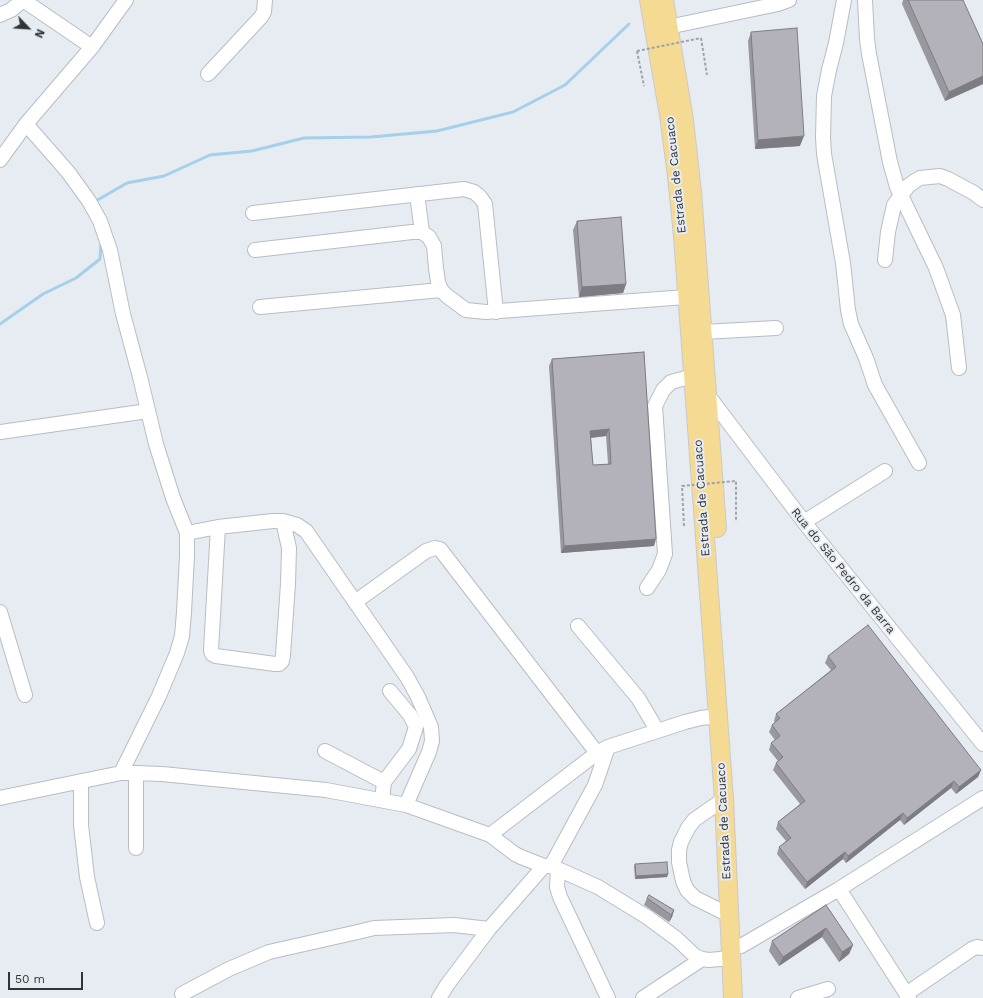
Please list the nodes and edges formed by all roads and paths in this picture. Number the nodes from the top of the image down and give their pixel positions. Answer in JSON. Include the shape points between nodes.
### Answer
{"nodes":[{"id":1,"x":23,"y":0,"type":"edge"},
{"id":2,"x":126,"y":0,"type":"edge"},
{"id":3,"x":265,"y":0,"type":"edge"},
{"id":4,"x":649,"y":0,"type":"edge"},
{"id":5,"x":664,"y":0,"type":"edge"},
{"id":6,"x":789,"y":0,"type":"edge"},
{"id":7,"x":844,"y":0,"type":"edge"},
{"id":8,"x":865,"y":0,"type":"edge"},
{"id":9,"x":0,"y":15,"type":"edge"},
{"id":10,"x":668,"y":27,"type":"junction"},
{"id":11,"x":92,"y":47,"type":"junction"},
{"id":12,"x":208,"y":74,"type":"dead end"},
{"id":13,"x":707,"y":75,"type":"dead end"},
{"id":14,"x":644,"y":86,"type":"dead end"},
{"id":15,"x":26,"y":124,"type":"junction"},
{"id":16,"x":0,"y":160,"type":"edge"},
{"id":17,"x":416,"y":194,"type":"junction"},
{"id":18,"x":901,"y":195,"type":"junction"},
{"id":19,"x":983,"y":200,"type":"edge"},
{"id":20,"x":253,"y":213,"type":"dead end"},
{"id":21,"x":422,"y":232,"type":"junction"},
{"id":22,"x":255,"y":250,"type":"dead end"},
{"id":23,"x":885,"y":260,"type":"dead end"},
{"id":24,"x":441,"y":290,"type":"junction"},
{"id":25,"x":686,"y":297,"type":"junction"},
{"id":26,"x":260,"y":307,"type":"dead end"},
{"id":27,"x":496,"y":312,"type":"junction"},
{"id":28,"x":776,"y":328,"type":"dead end"},
{"id":29,"x":703,"y":332,"type":"junction"},
{"id":30,"x":958,"y":368,"type":"dead end"},
{"id":31,"x":692,"y":376,"type":"junction"},
{"id":32,"x":707,"y":394,"type":"junction"},
{"id":33,"x":148,"y":411,"type":"junction"},
{"id":34,"x":0,"y":432,"type":"edge"},
{"id":35,"x":919,"y":464,"type":"dead end"},
{"id":36,"x":885,"y":471,"type":"dead end"},
{"id":37,"x":283,"y":521,"type":"junction"},
{"id":38,"x":736,"y":522,"type":"dead end"},
{"id":39,"x":804,"y":522,"type":"junction"},
{"id":40,"x":684,"y":526,"type":"dead end"},
{"id":41,"x":218,"y":527,"type":"junction"},
{"id":42,"x":187,"y":533,"type":"junction"},
{"id":43,"x":647,"y":588,"type":"dead end"},
{"id":44,"x":355,"y":602,"type":"junction"},
{"id":45,"x":0,"y":612,"type":"edge"},
{"id":46,"x":578,"y":626,"type":"dead end"},
{"id":47,"x":390,"y":691,"type":"dead end"},
{"id":48,"x":25,"y":695,"type":"dead end"},
{"id":49,"x":718,"y":716,"type":"junction"},
{"id":50,"x":657,"y":730,"type":"junction"},
{"id":51,"x":983,"y":744,"type":"edge"},
{"id":52,"x":603,"y":750,"type":"junction"},
{"id":53,"x":325,"y":751,"type":"dead end"},
{"id":54,"x":121,"y":773,"type":"junction"},
{"id":55,"x":136,"y":773,"type":"junction"},
{"id":56,"x":81,"y":781,"type":"junction"},
{"id":57,"x":384,"y":782,"type":"junction"},
{"id":58,"x":0,"y":798,"type":"edge"},
{"id":59,"x":724,"y":798,"type":"junction"},
{"id":60,"x":983,"y":798,"type":"edge"},
{"id":61,"x":382,"y":800,"type":"junction"},
{"id":62,"x":406,"y":805,"type":"junction"},
{"id":63,"x":490,"y":835,"type":"junction"},
{"id":64,"x":136,"y":848,"type":"dead end"},
{"id":65,"x":551,"y":867,"type":"junction"},
{"id":66,"x":839,"y":889,"type":"junction"},
{"id":67,"x":729,"y":915,"type":"junction"},
{"id":68,"x":97,"y":923,"type":"dead end"},
{"id":69,"x":489,"y":929,"type":"junction"},
{"id":70,"x":983,"y":948,"type":"edge"},
{"id":71,"x":736,"y":952,"type":"junction"},
{"id":72,"x":702,"y":959,"type":"junction"},
{"id":73,"x":828,"y":989,"type":"dead end"},
{"id":74,"x":182,"y":994,"type":"dead end"},
{"id":75,"x":907,"y":996,"type":"edge"},
{"id":76,"x":439,"y":998,"type":"edge"},
{"id":77,"x":608,"y":998,"type":"edge"},
{"id":78,"x":643,"y":998,"type":"edge"},
{"id":79,"x":733,"y":998,"type":"edge"},
{"id":80,"x":740,"y":998,"type":"edge"},
{"id":81,"x":798,"y":998,"type":"edge"}],
"edges":[{"from":1,"to":9,"type":"street"},
{"from":1,"to":11,"type":"street"},
{"from":2,"to":11,"type":"street"},
{"from":3,"to":12,"type":"street","via":[[261,16]]},
{"from":4,"to":25,"type":"main road","name":"Estrada de Cacuaco","via":[[678,176]]},
{"from":5,"to":10,"type":"main road","name":"Estrada de Cacuaco"},
{"from":6,"to":10,"type":"street"},
{"from":7,"to":35,"type":"street","via":[[824,96],[823,131],[824,154],[848,310],[875,385]]},
{"from":8,"to":18,"type":"street","via":[[867,39],[875,90],[890,162]]},
{"from":10,"to":29,"type":"main road","name":"Estrada de Cacuaco","via":[[684,120]]},
{"from":11,"to":15,"type":"street"},
{"from":13,"to":14,"type":"path","bridge":true,"via":[[701,38],[636,51]]},
{"from":15,"to":16,"type":"street"},
{"from":15,"to":33,"type":"street","via":[[68,172],[100,221],[110,250],[123,314]]},
{"from":17,"to":20,"type":"street"},
{"from":17,"to":21,"type":"street"},
{"from":17,"to":27,"type":"street","via":[[464,189],[474,192],[485,204]]},
{"from":18,"to":19,"type":"street","via":[[908,186],[920,178],[940,176]]},
{"from":18,"to":23,"type":"street","via":[[892,213]]},
{"from":18,"to":30,"type":"street","via":[[936,268],[954,315]]},
{"from":21,"to":22,"type":"street"},
{"from":21,"to":24,"type":"street","via":[[430,236],[434,246]]},
{"from":24,"to":26,"type":"street"},
{"from":24,"to":27,"type":"street","via":[[466,310]]},
{"from":25,"to":27,"type":"street"},
{"from":25,"to":31,"type":"main road","name":"Estrada de Cacuaco"},
{"from":28,"to":29,"type":"street"},
{"from":29,"to":32,"type":"main road","name":"Estrada de Cacuaco"},
{"from":31,"to":43,"type":"street","via":[[671,382],[663,390],[655,406],[665,554],[659,570]]},
{"from":31,"to":49,"type":"main road","name":"Estrada de Cacuaco"},
{"from":32,"to":39,"type":"street","name":"Rua do São Pedro da Barra"},
{"from":32,"to":71,"type":"main road","name":"Estrada de Cacuaco","via":[[737,833]]},
{"from":33,"to":34,"type":"street"},
{"from":33,"to":42,"type":"street","via":[[173,498]]},
{"from":36,"to":39,"type":"street"},
{"from":37,"to":41,"type":"street"},
{"from":37,"to":41,"type":"street","via":[[288,548],[288,584],[283,655],[279,664],[212,654]]},
{"from":37,"to":44,"type":"street","via":[[297,525],[306,532]]},
{"from":38,"to":40,"type":"path","bridge":true,"via":[[736,481],[682,486]]},
{"from":39,"to":51,"type":"street","name":"Rua do São Pedro da Barra"},
{"from":41,"to":42,"type":"street"},
{"from":42,"to":54,"type":"street","via":[[182,636],[159,696]]},
{"from":44,"to":52,"type":"street","via":[[426,551],[440,549]]},
{"from":44,"to":62,"type":"street","via":[[408,677],[431,727],[432,741],[429,752]]},
{"from":45,"to":48,"type":"street"},
{"from":46,"to":50,"type":"street","via":[[638,698]]},
{"from":47,"to":57,"type":"street","via":[[416,727],[409,749]]},
{"from":49,"to":50,"type":"street"},
{"from":49,"to":59,"type":"main road","name":"Estrada de Cacuaco"},
{"from":50,"to":52,"type":"street"},
{"from":52,"to":63,"type":"street"},
{"from":52,"to":65,"type":"street","via":[[595,785]]},
{"from":53,"to":57,"type":"street"},
{"from":54,"to":55,"type":"street"},
{"from":54,"to":56,"type":"street"},
{"from":55,"to":61,"type":"street","via":[[312,788]]},
{"from":55,"to":64,"type":"street"},
{"from":56,"to":58,"type":"street"},
{"from":56,"to":68,"type":"street","via":[[81,824],[87,877]]},
{"from":57,"to":61,"type":"street"},
{"from":59,"to":67,"type":"main road","name":"Estrada de Cacuaco"},
{"from":59,"to":67,"type":"street","via":[[694,820],[679,850],[683,881],[687,890],[695,898]]},
{"from":60,"to":66,"type":"street"},
{"from":61,"to":62,"type":"street"},
{"from":62,"to":63,"type":"street"},
{"from":63,"to":65,"type":"street","via":[[515,854]]},
{"from":65,"to":69,"type":"street"},
{"from":65,"to":72,"type":"street","via":[[598,887],[629,905]]},
{"from":65,"to":77,"type":"street","via":[[560,898]]},
{"from":66,"to":71,"type":"street"},
{"from":66,"to":75,"type":"street"},
{"from":67,"to":71,"type":"main road","name":"Estrada de Cacuaco"},
{"from":69,"to":74,"type":"street","via":[[445,925],[374,928],[269,952],[229,969]]},
{"from":69,"to":76,"type":"street"},
{"from":70,"to":75,"type":"street","via":[[977,946],[972,949]]},
{"from":71,"to":72,"type":"street","via":[[710,960]]},
{"from":71,"to":79,"type":"main road","name":"Estrada de Cacuaco"},
{"from":71,"to":80,"type":"main road","name":"Estrada de Cacuaco"},
{"from":72,"to":78,"type":"street"},
{"from":73,"to":81,"type":"street"}]}
